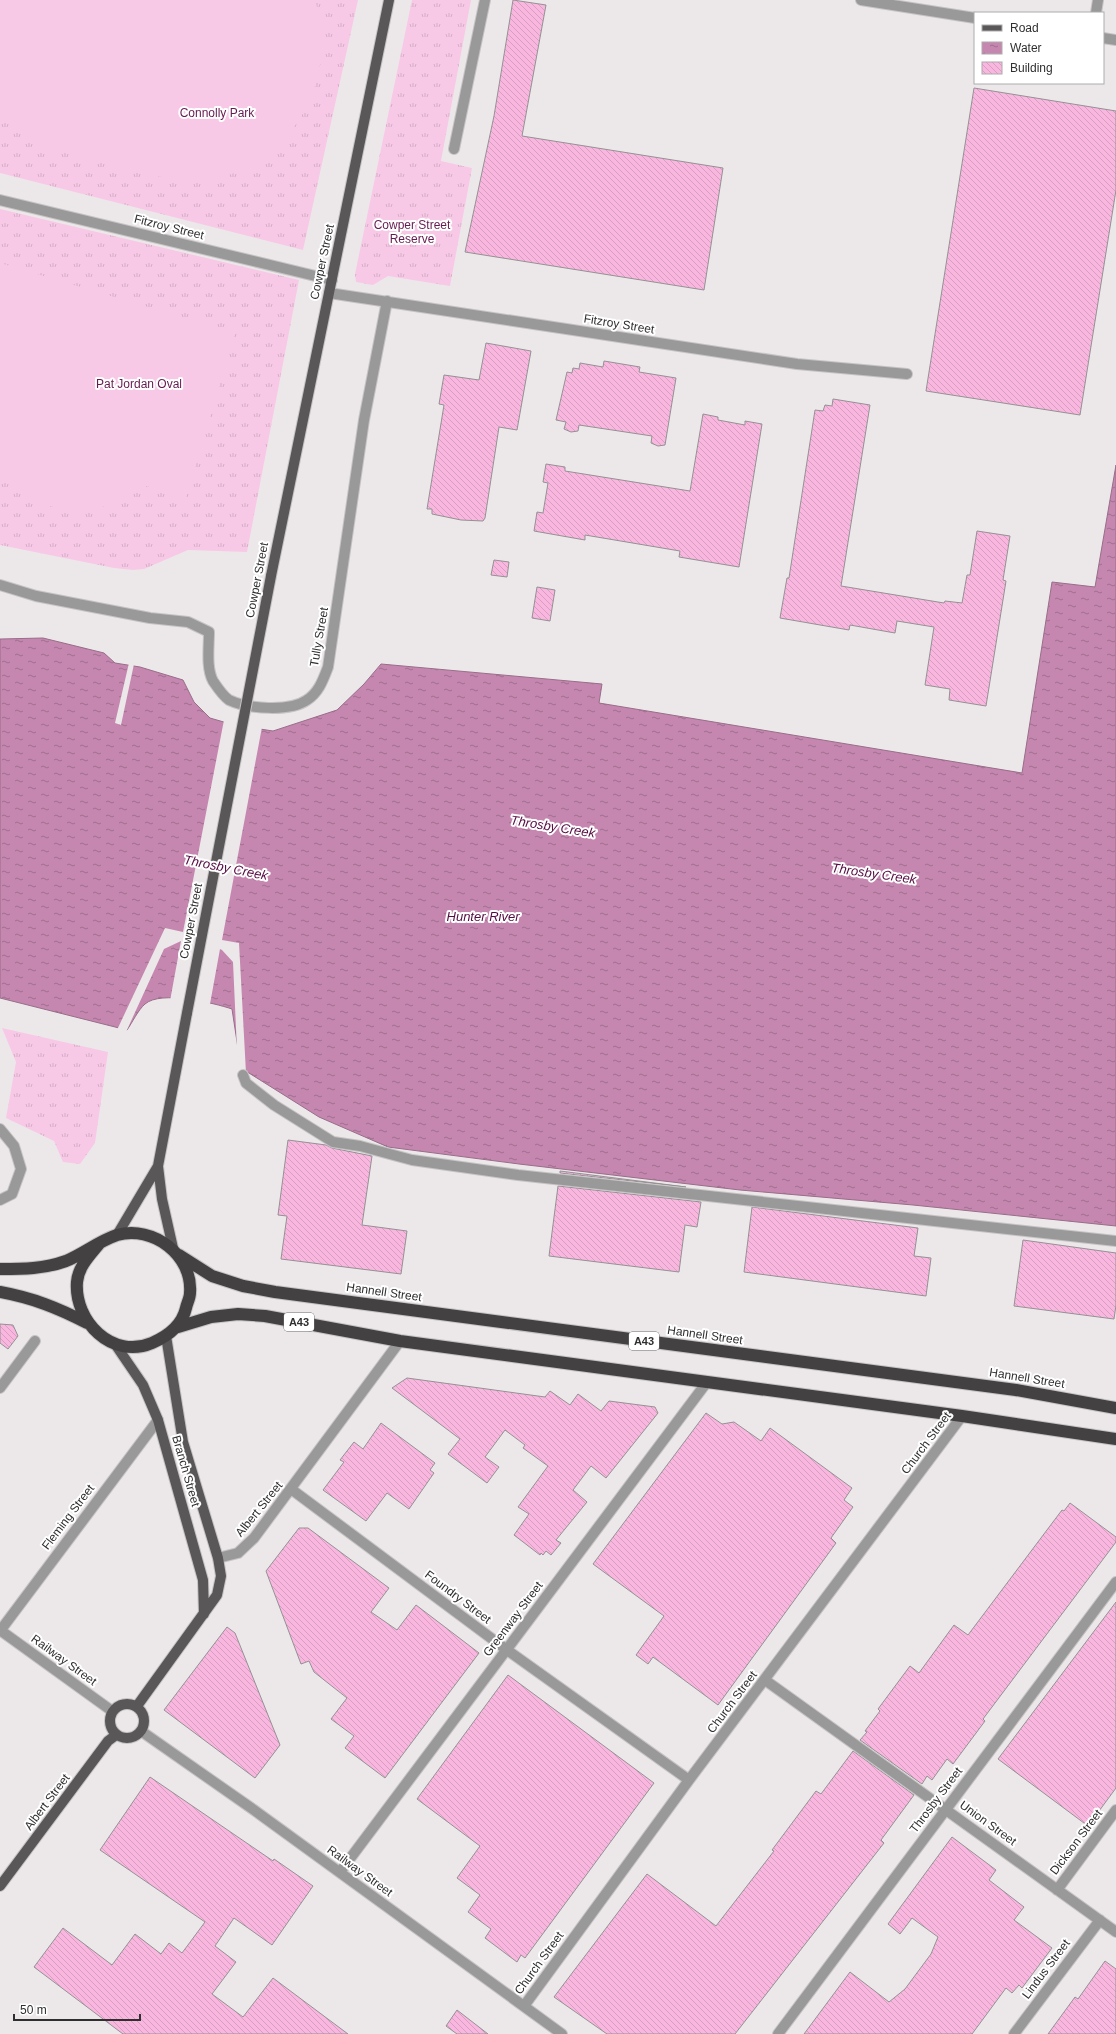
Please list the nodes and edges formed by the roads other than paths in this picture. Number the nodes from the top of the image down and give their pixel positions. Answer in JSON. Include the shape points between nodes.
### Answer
{"nodes":[{"id":1,"x":389,"y":0,"type":"edge"},
{"id":2,"x":485,"y":0,"type":"edge"},
{"id":3,"x":860,"y":0,"type":"edge"},
{"id":4,"x":1098,"y":0,"type":"edge"},
{"id":5,"x":1096,"y":12,"type":"edge"},
{"id":6,"x":974,"y":18,"type":"edge"},
{"id":7,"x":1104,"y":38,"type":"edge"},
{"id":8,"x":1116,"y":40,"type":"edge"},
{"id":9,"x":454,"y":149,"type":"dead end"},
{"id":10,"x":0,"y":200,"type":"edge"},
{"id":11,"x":332,"y":280,"type":"junction"},
{"id":12,"x":329,"y":293,"type":"junction"},
{"id":13,"x":387,"y":301,"type":"junction"},
{"id":14,"x":907,"y":374,"type":"dead end"},
{"id":15,"x":0,"y":585,"type":"edge"},
{"id":16,"x":243,"y":1075,"type":"dead end"},
{"id":17,"x":0,"y":1129,"type":"edge"},
{"id":18,"x":158,"y":1166,"type":"junction"},
{"id":19,"x":0,"y":1200,"type":"edge"},
{"id":20,"x":117,"y":1235,"type":"junction"},
{"id":21,"x":1116,"y":1241,"type":"edge"},
{"id":22,"x":99,"y":1244,"type":"junction"},
{"id":23,"x":176,"y":1252,"type":"junction"},
{"id":24,"x":0,"y":1269,"type":"edge"},
{"id":25,"x":0,"y":1292,"type":"edge"},
{"id":26,"x":87,"y":1323,"type":"junction"},
{"id":27,"x":178,"y":1327,"type":"junction"},
{"id":28,"x":166,"y":1336,"type":"junction"},
{"id":29,"x":35,"y":1341,"type":"dead end"},
{"id":30,"x":400,"y":1341,"type":"junction"},
{"id":31,"x":115,"y":1344,"type":"junction"},
{"id":32,"x":707,"y":1382,"type":"junction"},
{"id":33,"x":0,"y":1388,"type":"edge"},
{"id":34,"x":1116,"y":1408,"type":"edge"},
{"id":35,"x":962,"y":1416,"type":"junction"},
{"id":36,"x":158,"y":1420,"type":"junction"},
{"id":37,"x":1116,"y":1439,"type":"edge"},
{"id":38,"x":291,"y":1489,"type":"junction"},
{"id":39,"x":218,"y":1558,"type":"junction"},
{"id":40,"x":1116,"y":1582,"type":"edge"},
{"id":41,"x":204,"y":1614,"type":"junction"},
{"id":42,"x":0,"y":1630,"type":"edge"},
{"id":43,"x":507,"y":1650,"type":"junction"},
{"id":44,"x":765,"y":1680,"type":"junction"},
{"id":45,"x":137,"y":1706,"type":"junction"},
{"id":46,"x":112,"y":1711,"type":"junction"},
{"id":47,"x":141,"y":1731,"type":"junction"},
{"id":48,"x":116,"y":1735,"type":"junction"},
{"id":49,"x":689,"y":1780,"type":"junction"},
{"id":50,"x":946,"y":1809,"type":"junction"},
{"id":51,"x":1116,"y":1810,"type":"edge"},
{"id":52,"x":340,"y":1872,"type":"junction"},
{"id":53,"x":0,"y":1886,"type":"edge"},
{"id":54,"x":1057,"y":1890,"type":"junction"},
{"id":55,"x":1100,"y":1920,"type":"junction"},
{"id":56,"x":1116,"y":1932,"type":"edge"},
{"id":57,"x":524,"y":2006,"type":"junction"},
{"id":58,"x":562,"y":2034,"type":"edge"},
{"id":59,"x":778,"y":2034,"type":"edge"},
{"id":60,"x":1014,"y":2034,"type":"edge"}],
"edges":[{"from":1,"to":11,"type":"main road","name":"Cowper Street"},
{"from":2,"to":9,"type":"street"},
{"from":3,"to":6,"type":"street"},
{"from":4,"to":5,"type":"street"},
{"from":7,"to":8,"type":"street"},
{"from":10,"to":11,"type":"street","name":"Fitzroy Street"},
{"from":11,"to":12,"type":"main road","name":"Cowper Street"},
{"from":12,"to":13,"type":"street","name":"Fitzroy Street"},
{"from":12,"to":18,"type":"main road","name":"Cowper Street","bridge":true,"via":[[271,576]]},
{"from":13,"to":14,"type":"street","name":"Fitzroy Street","via":[[797,364]]},
{"from":13,"to":15,"type":"street","name":"Tully Street","via":[[364,420],[328,667],[319,689],[307,700],[292,707],[276,708],[241,704],[228,699],[213,680],[209,667],[209,632],[188,622],[150,618],[36,596]]},
{"from":16,"to":21,"type":"street","via":[[246,1083],[274,1105],[333,1142],[360,1146],[412,1160],[518,1175]]},
{"from":17,"to":19,"type":"street","via":[[14,1146],[21,1169],[12,1194]]},
{"from":18,"to":20,"type":"main road","name":"Cowper Street"},
{"from":18,"to":23,"type":"main road","name":"Cowper Street","via":[[162,1199]]},
{"from":20,"to":22,"type":"highway","number":"A43"},
{"from":20,"to":23,"type":"highway","number":"A43","via":[[137,1233],[156,1237]]},
{"from":22,"to":24,"type":"highway","number":"A43","via":[[66,1261],[33,1270]]},
{"from":22,"to":26,"type":"highway","number":"A43","via":[[85,1260],[77,1281],[78,1304]]},
{"from":23,"to":27,"type":"highway","number":"A43","via":[[188,1273],[190,1293]]},
{"from":23,"to":34,"type":"highway","name":"Hannell Street","number":"A43","via":[[212,1276],[243,1286],[275,1292],[1016,1390]]},
{"from":25,"to":26,"type":"highway","number":"A43","via":[[20,1295],[53,1306]]},
{"from":26,"to":31,"type":"highway","number":"A43","via":[[100,1336]]},
{"from":27,"to":28,"type":"highway","number":"A43"},
{"from":27,"to":30,"type":"highway","number":"A43","via":[[204,1318],[238,1314],[265,1316]]},
{"from":28,"to":31,"type":"highway","number":"A43","via":[[150,1344],[133,1347]]},
{"from":28,"to":39,"type":"main road","name":"Branch Street","via":[[183,1442]]},
{"from":29,"to":33,"type":"street"},
{"from":30,"to":32,"type":"highway","number":"A43"},
{"from":30,"to":38,"type":"street","name":"Albert Street"},
{"from":31,"to":36,"type":"main road","name":"Branch Street","via":[[143,1384]]},
{"from":32,"to":35,"type":"highway","number":"A43"},
{"from":32,"to":43,"type":"street","name":"Greenway Street"},
{"from":35,"to":37,"type":"highway","number":"A43"},
{"from":35,"to":44,"type":"street","name":"Church Street"},
{"from":36,"to":41,"type":"main road","name":"Branch Street","via":[[203,1580]]},
{"from":36,"to":42,"type":"street","name":"Fleming Street"},
{"from":38,"to":39,"type":"street","name":"Albert Street","via":[[254,1538],[238,1553]]},
{"from":38,"to":43,"type":"street","name":"Foundry Street"},
{"from":39,"to":41,"type":"main road","via":[[221,1576],[217,1596]]},
{"from":40,"to":50,"type":"street","name":"Throsby Street"},
{"from":41,"to":45,"type":"main road"},
{"from":42,"to":46,"type":"street","name":"Railway Street"},
{"from":43,"to":49,"type":"street","name":"Foundry Street"},
{"from":43,"to":52,"type":"street","name":"Greenway Street"},
{"from":44,"to":49,"type":"street","name":"Church Street"},
{"from":44,"to":50,"type":"street","name":"Union Street"},
{"from":45,"to":46,"type":"main road","via":[[121,1704]]},
{"from":45,"to":47,"type":"main road","via":[[144,1715],[144,1726]]},
{"from":46,"to":48,"type":"main road","via":[[109,1721]]},
{"from":47,"to":48,"type":"main road","via":[[132,1738],[121,1738]]},
{"from":47,"to":52,"type":"street","name":"Railway Street"},
{"from":48,"to":53,"type":"main road","name":"Albert Street","via":[[108,1741]]},
{"from":49,"to":57,"type":"street","name":"Church Street"},
{"from":50,"to":54,"type":"street","name":"Union Street"},
{"from":50,"to":59,"type":"street","name":"Throsby Street"},
{"from":51,"to":54,"type":"street","name":"Dickson Street"},
{"from":52,"to":57,"type":"street","name":"Railway Street"},
{"from":54,"to":55,"type":"street","name":"Union Street"},
{"from":55,"to":56,"type":"street","name":"Union Street"},
{"from":55,"to":60,"type":"street","name":"Lindus Street"},
{"from":57,"to":58,"type":"street","name":"Railway Street"}]}
